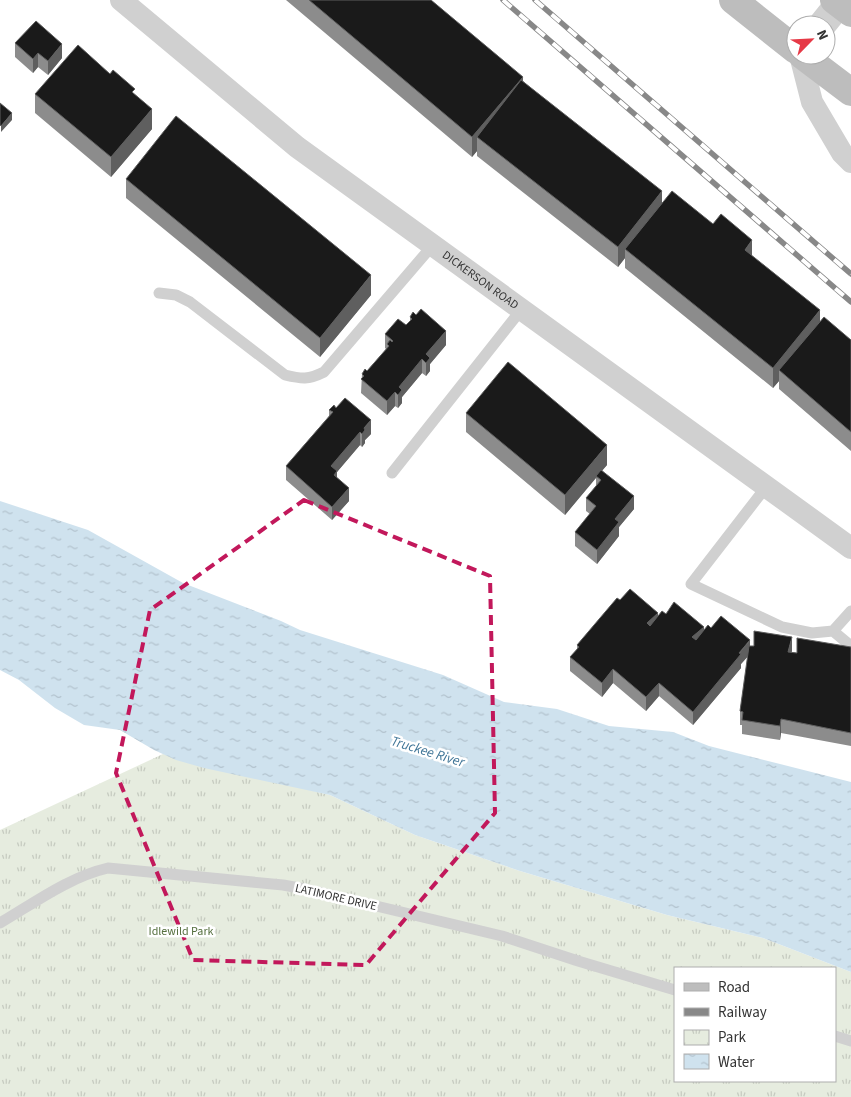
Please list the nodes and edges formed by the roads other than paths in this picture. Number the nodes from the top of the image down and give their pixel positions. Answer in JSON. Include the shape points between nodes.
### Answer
{"nodes":[{"id":1,"x":122,"y":0,"type":"edge"},
{"id":2,"x":733,"y":0,"type":"edge"},
{"id":3,"x":841,"y":4,"type":"edge"},
{"id":4,"x":831,"y":15,"type":"edge"},
{"id":5,"x":786,"y":42,"type":"edge"},
{"id":6,"x":803,"y":65,"type":"edge"},
{"id":7,"x":815,"y":65,"type":"edge"},
{"id":8,"x":851,"y":92,"type":"edge"},
{"id":9,"x":851,"y":162,"type":"edge"},
{"id":10,"x":432,"y":246,"type":"junction"},
{"id":11,"x":159,"y":293,"type":"dead end"},
{"id":12,"x":521,"y":310,"type":"junction"},
{"id":13,"x":392,"y":473,"type":"dead end"},
{"id":14,"x":766,"y":487,"type":"junction"},
{"id":15,"x":851,"y":548,"type":"edge"},
{"id":16,"x":851,"y":611,"type":"edge"},
{"id":17,"x":833,"y":631,"type":"junction"},
{"id":18,"x":851,"y":646,"type":"edge"},
{"id":19,"x":0,"y":923,"type":"edge"},
{"id":20,"x":674,"y":990,"type":"edge"},
{"id":21,"x":836,"y":1036,"type":"edge"},
{"id":22,"x":851,"y":1041,"type":"edge"}],
"edges":[{"from":1,"to":10,"type":"street","name":"DICKERSON ROAD","via":[[297,147]]},
{"from":2,"to":5,"type":"main road"},
{"from":3,"to":4,"type":"street"},
{"from":6,"to":9,"type":"street","via":[[812,102],[842,153]]},
{"from":7,"to":8,"type":"main road"},
{"from":10,"to":11,"type":"lane","via":[[324,372],[304,379],[285,375],[190,302],[176,295]]},
{"from":10,"to":12,"type":"street","name":"DICKERSON ROAD"},
{"from":12,"to":13,"type":"lane"},
{"from":12,"to":14,"type":"street","name":"DICKERSON ROAD"},
{"from":14,"to":15,"type":"street","name":"DICKERSON ROAD"},
{"from":14,"to":17,"type":"lane","via":[[691,584],[782,628],[812,633]]},
{"from":16,"to":17,"type":"lane"},
{"from":17,"to":18,"type":"lane"},
{"from":19,"to":20,"type":"lane","name":"LATIMORE DRIVE","via":[[76,879],[108,868],[283,885],[502,936]]},
{"from":21,"to":22,"type":"lane"}]}
